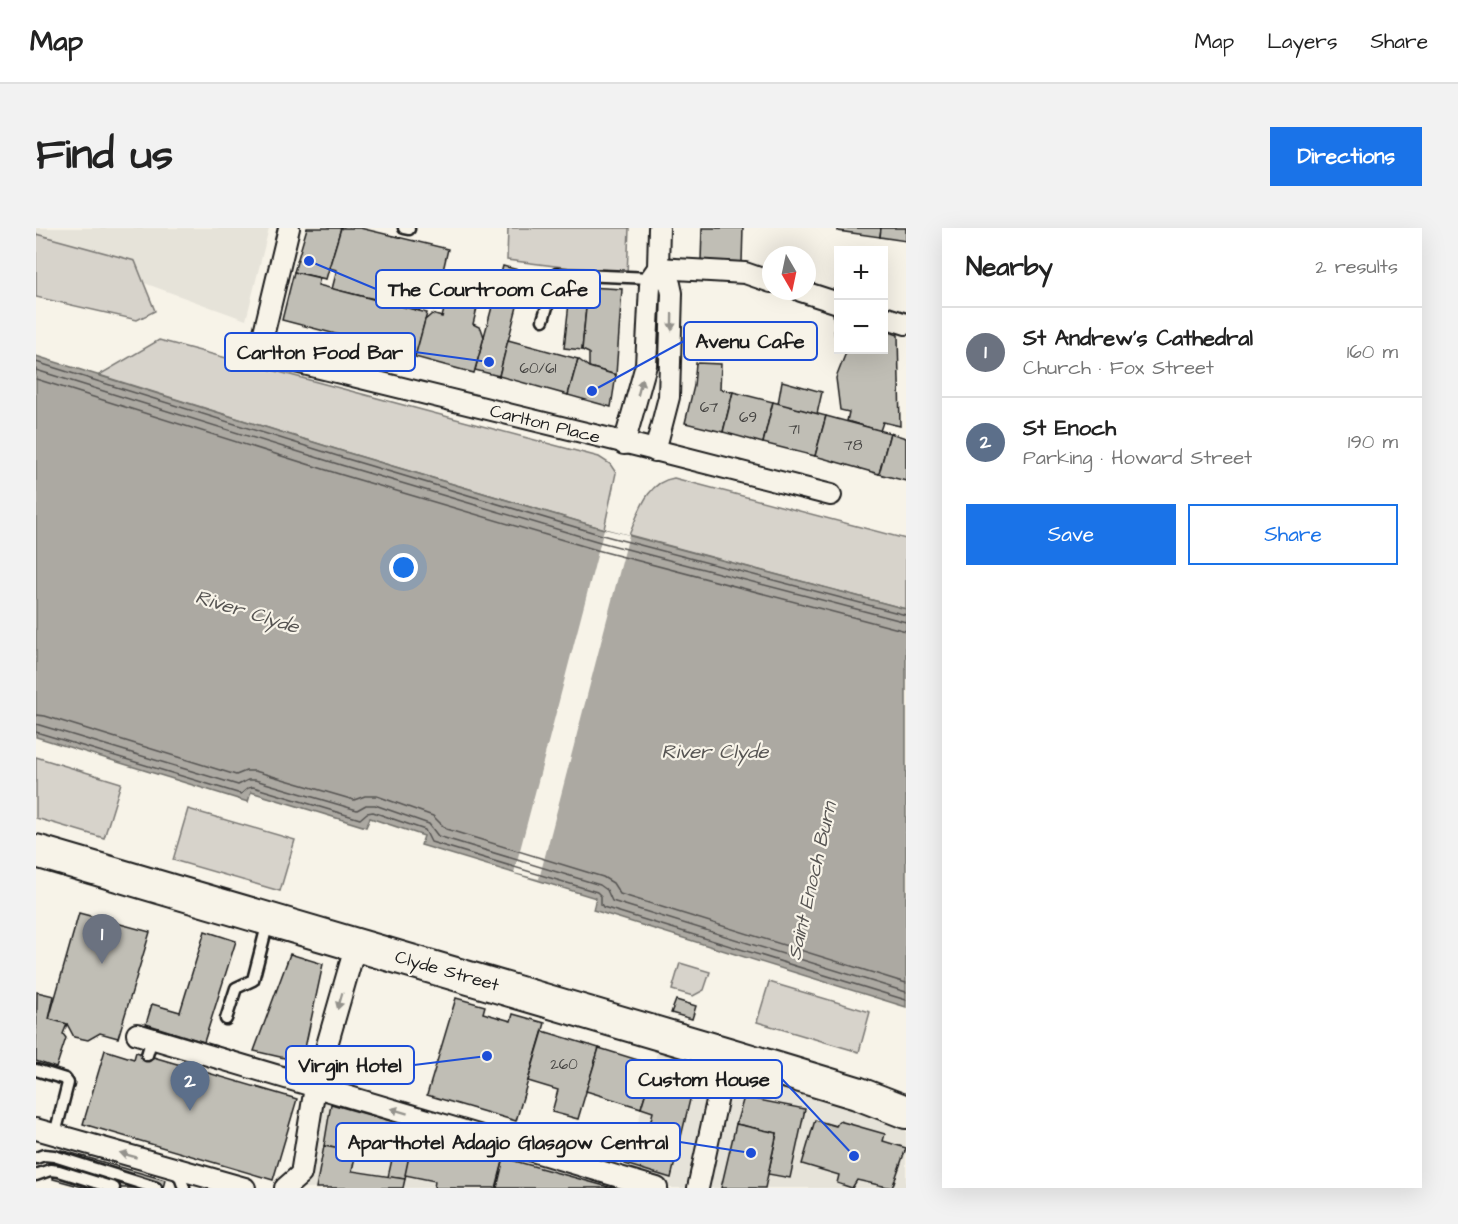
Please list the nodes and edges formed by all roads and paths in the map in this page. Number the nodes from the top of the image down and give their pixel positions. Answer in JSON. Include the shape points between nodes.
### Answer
{"nodes":[{"id":1,"x":289,"y":228,"type":"edge"},
{"id":2,"x":659,"y":228,"type":"edge"},
{"id":3,"x":655,"y":273,"type":"junction"},
{"id":4,"x":762,"y":279,"type":"edge"},
{"id":5,"x":816,"y":296,"type":"edge"},
{"id":6,"x":834,"y":302,"type":"edge"},
{"id":7,"x":888,"y":318,"type":"edge"},
{"id":8,"x":543,"y":320,"type":"dead end"},
{"id":9,"x":906,"y":324,"type":"edge"},
{"id":10,"x":624,"y":444,"type":"junction"},
{"id":11,"x":655,"y":451,"type":"junction"},
{"id":12,"x":831,"y":495,"type":"dead end"},
{"id":13,"x":36,"y":851,"type":"edge"},
{"id":14,"x":269,"y":918,"type":"junction"},
{"id":15,"x":356,"y":944,"type":"junction"},
{"id":16,"x":226,"y":1019,"type":"dead end"},
{"id":17,"x":146,"y":1043,"type":"dead end"},
{"id":18,"x":36,"y":1071,"type":"edge"},
{"id":19,"x":315,"y":1087,"type":"junction"},
{"id":20,"x":720,"y":1087,"type":"dead end"},
{"id":21,"x":857,"y":1093,"type":"junction"},
{"id":22,"x":906,"y":1102,"type":"edge"},
{"id":23,"x":906,"y":1112,"type":"edge"},
{"id":24,"x":42,"y":1131,"type":"edge"},
{"id":25,"x":36,"y":1158,"type":"edge"},
{"id":26,"x":162,"y":1164,"type":"junction"},
{"id":27,"x":36,"y":1175,"type":"edge"},
{"id":28,"x":293,"y":1184,"type":"edge"},
{"id":29,"x":114,"y":1188,"type":"edge"},
{"id":30,"x":156,"y":1188,"type":"edge"},
{"id":31,"x":184,"y":1188,"type":"edge"},
{"id":32,"x":245,"y":1188,"type":"edge"},
{"id":33,"x":657,"y":1188,"type":"edge"},
{"id":34,"x":698,"y":1188,"type":"edge"}],
"edges":[{"from":1,"to":10,"type":"street","name":"Carlton Place","via":[[259,353]]},
{"from":2,"to":3,"type":"street"},
{"from":3,"to":4,"type":"street","via":[[745,273]]},
{"from":3,"to":8,"type":"lane","via":[[557,274]]},
{"from":10,"to":3,"type":"street","one_way":true,"via":[[646,365]]},
{"from":3,"to":11,"type":"street","one_way":true,"via":[[670,284],[672,293],[669,397]]},
{"from":5,"to":6,"type":"street"},
{"from":7,"to":9,"type":"street"},
{"from":10,"to":11,"type":"street","name":"Carlton Place"},
{"from":11,"to":12,"type":"street","name":"Carlton Place"},
{"from":13,"to":14,"type":"main road","name":"Clyde Street"},
{"from":14,"to":15,"type":"main road","name":"Clyde Street"},
{"from":14,"to":16,"type":"lane","via":[[253,980],[236,988]]},
{"from":15,"to":19,"type":"street","one_way":true},
{"from":15,"to":21,"type":"main road","name":"Clyde Street"},
{"from":17,"to":19,"type":"street"},
{"from":18,"to":24,"type":"lane","via":[[69,1083]]},
{"from":19,"to":28,"type":"street"},
{"from":33,"to":19,"type":"street","one_way":true},
{"from":20,"to":34,"type":"street"},
{"from":21,"to":22,"type":"main road","name":"Clyde Street"},
{"from":21,"to":23,"type":"main road","name":"Clyde Street"},
{"from":26,"to":24,"type":"street","one_way":true},
{"from":25,"to":30,"type":"lane","via":[[54,1156]]},
{"from":26,"to":31,"type":"lane","via":[[175,1171]]},
{"from":26,"to":32,"type":"street"},
{"from":27,"to":29,"type":"lane","via":[[58,1171]]}]}
